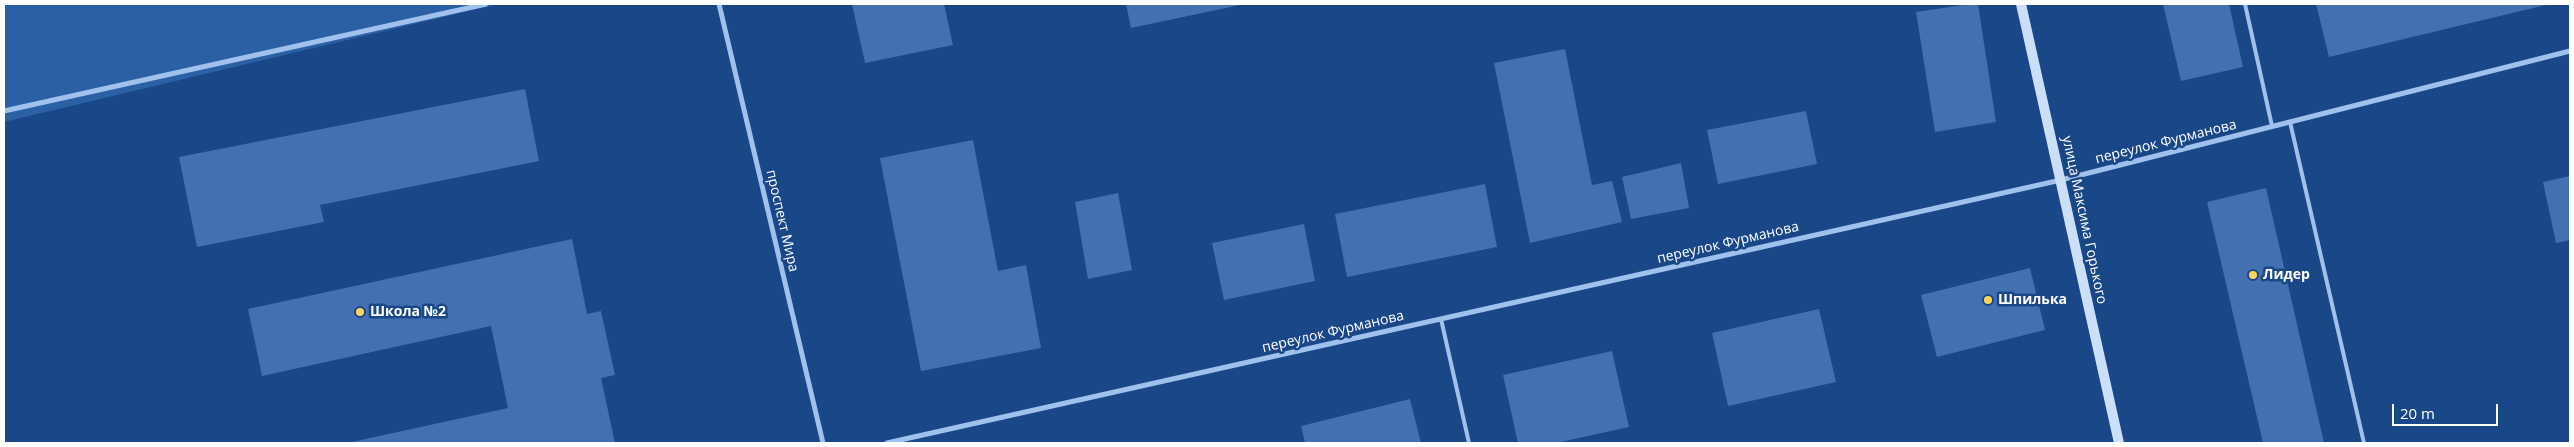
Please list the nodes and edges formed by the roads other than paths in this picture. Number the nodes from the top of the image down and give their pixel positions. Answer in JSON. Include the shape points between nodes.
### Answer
{"nodes":[{"id":1,"x":486,"y":4,"type":"edge"},
{"id":2,"x":719,"y":4,"type":"edge"},
{"id":3,"x":2021,"y":4,"type":"edge"},
{"id":4,"x":2245,"y":4,"type":"edge"},
{"id":5,"x":2570,"y":51,"type":"edge"},
{"id":6,"x":4,"y":112,"type":"edge"},
{"id":7,"x":2290,"y":122,"type":"junction"},
{"id":8,"x":2272,"y":126,"type":"junction"},
{"id":9,"x":2061,"y":180,"type":"junction"},
{"id":10,"x":1442,"y":319,"type":"junction"},
{"id":11,"x":823,"y":443,"type":"edge"},
{"id":12,"x":887,"y":443,"type":"edge"},
{"id":13,"x":1469,"y":443,"type":"edge"},
{"id":14,"x":2118,"y":443,"type":"edge"},
{"id":15,"x":2364,"y":443,"type":"edge"}],
"edges":[{"from":1,"to":6,"type":"street"},
{"from":2,"to":11,"type":"street","name":"проспект Мира"},
{"from":3,"to":9,"type":"main road","name":"улица Максима Горького"},
{"from":4,"to":8,"type":"lane"},
{"from":5,"to":7,"type":"street","name":"переулок Фурманова"},
{"from":7,"to":8,"type":"street","name":"переулок Фурманова"},
{"from":7,"to":15,"type":"lane"},
{"from":8,"to":9,"type":"street","name":"переулок Фурманова"},
{"from":9,"to":10,"type":"street","name":"переулок Фурманова"},
{"from":9,"to":14,"type":"main road","name":"улица Максима Горького"},
{"from":10,"to":12,"type":"street","name":"переулок Фурманова"},
{"from":10,"to":13,"type":"lane"}]}
